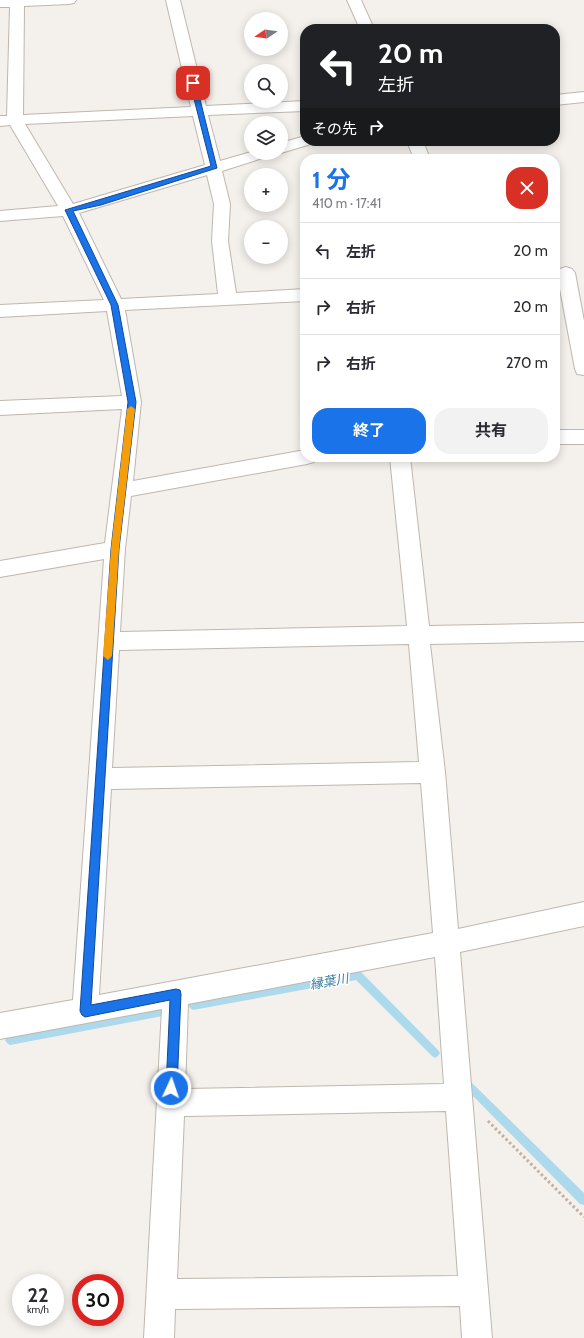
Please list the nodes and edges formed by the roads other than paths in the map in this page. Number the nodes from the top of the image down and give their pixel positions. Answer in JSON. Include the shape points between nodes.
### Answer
{"nodes":[{"id":1,"x":69,"y":0,"type":"edge"},
{"id":2,"x":173,"y":0,"type":"edge"},
{"id":3,"x":354,"y":0,"type":"edge"},
{"id":4,"x":17,"y":1,"type":"edge"},
{"id":5,"x":0,"y":3,"type":"edge"},
{"id":6,"x":365,"y":24,"type":"edge"},
{"id":7,"x":584,"y":97,"type":"edge"},
{"id":8,"x":560,"y":99,"type":"edge"},
{"id":9,"x":300,"y":106,"type":"edge"},
{"id":10,"x":199,"y":110,"type":"junction"},
{"id":11,"x":8,"y":120,"type":"edge"},
{"id":12,"x":300,"y":142,"type":"edge"},
{"id":13,"x":288,"y":146,"type":"edge"},
{"id":14,"x":244,"y":159,"type":"edge"},
{"id":15,"x":215,"y":167,"type":"junction"},
{"id":16,"x":69,"y":210,"type":"junction"},
{"id":17,"x":0,"y":216,"type":"edge"},
{"id":18,"x":584,"y":270,"type":"edge"},
{"id":19,"x":561,"y":274,"type":"edge"},
{"id":20,"x":300,"y":295,"type":"edge"},
{"id":21,"x":228,"y":299,"type":"junction"},
{"id":22,"x":115,"y":305,"type":"junction"},
{"id":23,"x":0,"y":311,"type":"edge"},
{"id":24,"x":584,"y":369,"type":"edge"},
{"id":25,"x":132,"y":402,"type":"junction"},
{"id":26,"x":0,"y":408,"type":"edge"},
{"id":27,"x":560,"y":437,"type":"edge"},
{"id":28,"x":584,"y":437,"type":"edge"},
{"id":29,"x":300,"y":458,"type":"edge"},
{"id":30,"x":401,"y":462,"type":"edge"},
{"id":31,"x":122,"y":490,"type":"junction"},
{"id":32,"x":115,"y":549,"type":"junction"},
{"id":33,"x":0,"y":569,"type":"edge"},
{"id":34,"x":584,"y":632,"type":"edge"},
{"id":35,"x":420,"y":634,"type":"junction"},
{"id":36,"x":109,"y":641,"type":"junction"},
{"id":37,"x":433,"y":772,"type":"junction"},
{"id":38,"x":100,"y":779,"type":"junction"},
{"id":39,"x":584,"y":914,"type":"edge"},
{"id":40,"x":447,"y":943,"type":"junction"},
{"id":41,"x":176,"y":994,"type":"junction"},
{"id":42,"x":85,"y":1011,"type":"junction"},
{"id":43,"x":0,"y":1026,"type":"edge"},
{"id":44,"x":458,"y":1094,"type":"junction"},
{"id":45,"x":171,"y":1104,"type":"junction"},
{"id":46,"x":473,"y":1291,"type":"junction"},
{"id":47,"x":161,"y":1294,"type":"junction"},
{"id":48,"x":159,"y":1338,"type":"edge"},
{"id":49,"x":477,"y":1338,"type":"edge"}],
"edges":[{"from":1,"to":4,"type":"street"},
{"from":2,"to":10,"type":"street"},
{"from":3,"to":6,"type":"street"},
{"from":4,"to":5,"type":"street"},
{"from":4,"to":11,"type":"street"},
{"from":7,"to":8,"type":"street"},
{"from":9,"to":10,"type":"street"},
{"from":10,"to":11,"type":"street"},
{"from":10,"to":15,"type":"street"},
{"from":11,"to":16,"type":"street"},
{"from":12,"to":13,"type":"street"},
{"from":14,"to":15,"type":"street"},
{"from":15,"to":16,"type":"street"},
{"from":15,"to":21,"type":"street","via":[[222,204],[220,241]]},
{"from":16,"to":17,"type":"street"},
{"from":16,"to":22,"type":"street"},
{"from":18,"to":19,"type":"street"},
{"from":19,"to":24,"type":"street"},
{"from":20,"to":21,"type":"street"},
{"from":21,"to":22,"type":"street"},
{"from":22,"to":23,"type":"street"},
{"from":22,"to":25,"type":"street"},
{"from":25,"to":26,"type":"street"},
{"from":25,"to":31,"type":"street"},
{"from":27,"to":28,"type":"street"},
{"from":29,"to":31,"type":"street"},
{"from":30,"to":35,"type":"street"},
{"from":31,"to":32,"type":"street"},
{"from":32,"to":33,"type":"street"},
{"from":32,"to":36,"type":"street"},
{"from":34,"to":35,"type":"street"},
{"from":35,"to":36,"type":"street"},
{"from":35,"to":37,"type":"street"},
{"from":36,"to":38,"type":"street"},
{"from":37,"to":38,"type":"street"},
{"from":37,"to":40,"type":"street"},
{"from":38,"to":42,"type":"street"},
{"from":39,"to":40,"type":"street"},
{"from":40,"to":41,"type":"street"},
{"from":40,"to":44,"type":"street"},
{"from":41,"to":42,"type":"street"},
{"from":41,"to":45,"type":"street"},
{"from":42,"to":43,"type":"street"},
{"from":44,"to":45,"type":"street"},
{"from":44,"to":46,"type":"street"},
{"from":45,"to":47,"type":"street"},
{"from":46,"to":47,"type":"street"},
{"from":46,"to":49,"type":"street"},
{"from":47,"to":48,"type":"street"}]}
